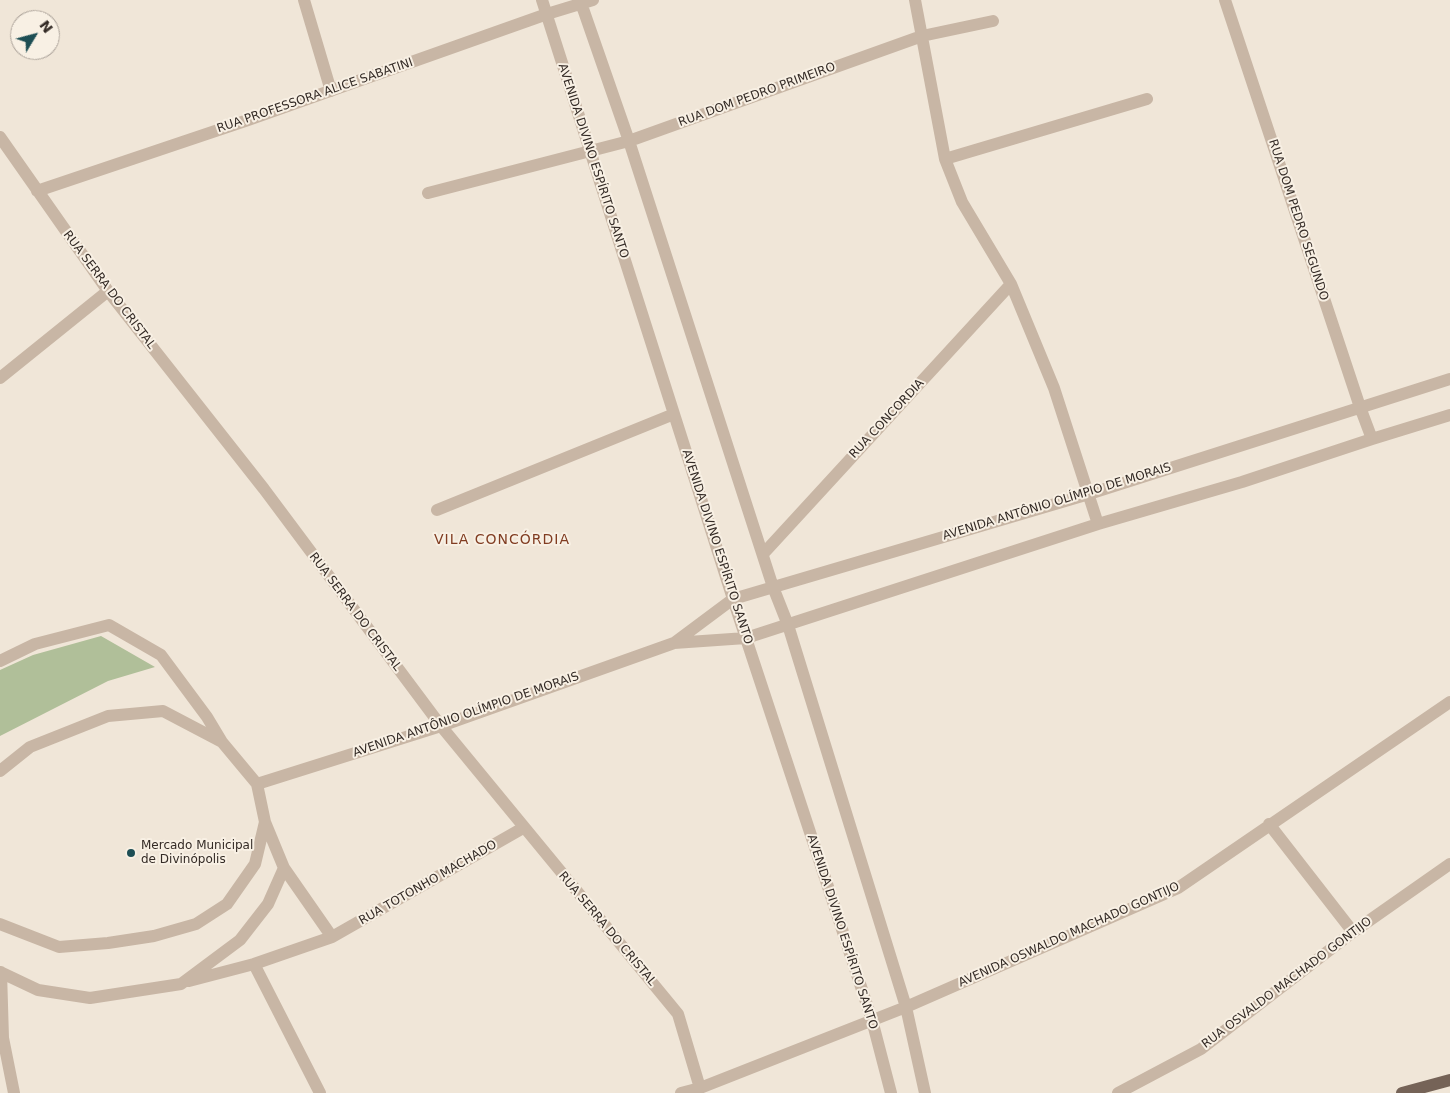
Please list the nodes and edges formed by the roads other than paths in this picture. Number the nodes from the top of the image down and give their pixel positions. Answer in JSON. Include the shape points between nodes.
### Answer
{"nodes":[{"id":1,"x":304,"y":0,"type":"edge"},
{"id":2,"x":542,"y":0,"type":"edge"},
{"id":3,"x":915,"y":0,"type":"edge"},
{"id":4,"x":1225,"y":0,"type":"edge"},
{"id":5,"x":584,"y":1,"type":"edge"},
{"id":6,"x":547,"y":14,"type":"junction"},
{"id":7,"x":992,"y":21,"type":"dead end"},
{"id":8,"x":922,"y":36,"type":"junction"},
{"id":9,"x":331,"y":91,"type":"junction"},
{"id":10,"x":1147,"y":98,"type":"dead end"},
{"id":11,"x":0,"y":137,"type":"edge"},
{"id":12,"x":629,"y":141,"type":"junction"},
{"id":13,"x":590,"y":152,"type":"junction"},
{"id":14,"x":945,"y":159,"type":"junction"},
{"id":15,"x":37,"y":191,"type":"junction"},
{"id":16,"x":428,"y":194,"type":"dead end"},
{"id":17,"x":1011,"y":284,"type":"junction"},
{"id":18,"x":108,"y":291,"type":"junction"},
{"id":19,"x":0,"y":378,"type":"edge"},
{"id":20,"x":1450,"y":379,"type":"edge"},
{"id":21,"x":1360,"y":407,"type":"junction"},
{"id":22,"x":674,"y":414,"type":"junction"},
{"id":23,"x":1450,"y":415,"type":"edge"},
{"id":24,"x":1372,"y":438,"type":"junction"},
{"id":25,"x":1088,"y":494,"type":"junction"},
{"id":26,"x":437,"y":510,"type":"dead end"},
{"id":27,"x":1098,"y":524,"type":"junction"},
{"id":28,"x":762,"y":554,"type":"junction"},
{"id":29,"x":773,"y":587,"type":"junction"},
{"id":30,"x":733,"y":599,"type":"junction"},
{"id":31,"x":788,"y":624,"type":"junction"},
{"id":32,"x":746,"y":638,"type":"junction"},
{"id":33,"x":674,"y":643,"type":"junction"},
{"id":34,"x":0,"y":661,"type":"edge"},
{"id":35,"x":1450,"y":702,"type":"edge"},
{"id":36,"x":441,"y":726,"type":"junction"},
{"id":37,"x":222,"y":742,"type":"junction"},
{"id":38,"x":0,"y":771,"type":"edge"},
{"id":39,"x":257,"y":784,"type":"junction"},
{"id":40,"x":265,"y":822,"type":"junction"},
{"id":41,"x":1269,"y":824,"type":"junction"},
{"id":42,"x":523,"y":828,"type":"junction"},
{"id":43,"x":1450,"y":864,"type":"edge"},
{"id":44,"x":284,"y":868,"type":"junction"},
{"id":45,"x":1,"y":922,"type":"edge"},
{"id":46,"x":1353,"y":932,"type":"junction"},
{"id":47,"x":332,"y":937,"type":"junction"},
{"id":48,"x":254,"y":964,"type":"junction"},
{"id":49,"x":0,"y":972,"type":"edge"},
{"id":50,"x":180,"y":984,"type":"junction"},
{"id":51,"x":906,"y":1007,"type":"junction"},
{"id":52,"x":872,"y":1020,"type":"junction"},
{"id":53,"x":1450,"y":1080,"type":"edge"},
{"id":54,"x":700,"y":1088,"type":"junction"},
{"id":55,"x":14,"y":1093,"type":"edge"},
{"id":56,"x":320,"y":1093,"type":"edge"},
{"id":57,"x":681,"y":1093,"type":"edge"},
{"id":58,"x":891,"y":1093,"type":"edge"},
{"id":59,"x":925,"y":1093,"type":"edge"},
{"id":60,"x":1118,"y":1093,"type":"edge"},
{"id":61,"x":1402,"y":1093,"type":"edge"}],
"edges":[{"from":1,"to":9,"type":"street"},
{"from":2,"to":6,"type":"street","name":"AVENIDA DIVINO ESPÍRITO SANTO"},
{"from":3,"to":8,"type":"street"},
{"from":4,"to":21,"type":"street","name":"RUA DOM PEDRO SEGUNDO"},
{"from":5,"to":6,"type":"street","name":"RUA PROFESSORA ALICE SABATINI"},
{"from":5,"to":12,"type":"street"},
{"from":6,"to":9,"type":"street","name":"RUA PROFESSORA ALICE SABATINI"},
{"from":6,"to":13,"type":"street","name":"AVENIDA DIVINO ESPÍRITO SANTO"},
{"from":7,"to":8,"type":"street","name":"RUA DOM PEDRO PRIMEIRO"},
{"from":8,"to":12,"type":"street","name":"RUA DOM PEDRO PRIMEIRO"},
{"from":8,"to":14,"type":"street"},
{"from":9,"to":15,"type":"street","name":"RUA PROFESSORA ALICE SABATINI"},
{"from":10,"to":14,"type":"street"},
{"from":11,"to":15,"type":"street","name":"RUA SERRA DO CRISTAL"},
{"from":12,"to":13,"type":"street","name":"RUA DOM PEDRO PRIMEIRO"},
{"from":12,"to":28,"type":"street"},
{"from":13,"to":16,"type":"street","name":"RUA DOM PEDRO PRIMEIRO"},
{"from":13,"to":22,"type":"street","name":"AVENIDA DIVINO ESPÍRITO SANTO"},
{"from":14,"to":17,"type":"street","via":[[962,202]]},
{"from":15,"to":18,"type":"street","name":"RUA SERRA DO CRISTAL"},
{"from":17,"to":25,"type":"street","via":[[1054,388]]},
{"from":17,"to":28,"type":"street","name":"RUA CONCORDIA"},
{"from":18,"to":19,"type":"street"},
{"from":18,"to":36,"type":"street","name":"RUA SERRA DO CRISTAL","via":[[264,489]]},
{"from":20,"to":21,"type":"street","name":"AVENIDA ANTÔNIO OLÍMPIO DE MORAIS"},
{"from":21,"to":24,"type":"street","name":"RUA DOM PEDRO SEGUNDO"},
{"from":21,"to":25,"type":"street","name":"AVENIDA ANTÔNIO OLÍMPIO DE MORAIS"},
{"from":22,"to":26,"type":"street"},
{"from":22,"to":30,"type":"street","name":"AVENIDA DIVINO ESPÍRITO SANTO"},
{"from":23,"to":24,"type":"street","name":"AVENIDA ANTÔNIO OLÍMPIO DE MORAIS"},
{"from":24,"to":27,"type":"street","name":"AVENIDA ANTÔNIO OLÍMPIO DE MORAIS","via":[[1242,482]]},
{"from":25,"to":27,"type":"street"},
{"from":25,"to":29,"type":"street","name":"AVENIDA ANTÔNIO OLÍMPIO DE MORAIS"},
{"from":27,"to":31,"type":"street","name":"AVENIDA ANTÔNIO OLÍMPIO DE MORAIS"},
{"from":28,"to":29,"type":"street"},
{"from":29,"to":30,"type":"street","name":"AVENIDA ANTÔNIO OLÍMPIO DE MORAIS"},
{"from":29,"to":31,"type":"street"},
{"from":30,"to":32,"type":"street","name":"AVENIDA DIVINO ESPÍRITO SANTO"},
{"from":30,"to":33,"type":"street","name":"AVENIDA ANTÔNIO OLÍMPIO DE MORAIS"},
{"from":31,"to":32,"type":"street","name":"AVENIDA ANTÔNIO OLÍMPIO DE MORAIS"},
{"from":31,"to":51,"type":"street"},
{"from":32,"to":33,"type":"street","name":"AVENIDA ANTÔNIO OLÍMPIO DE MORAIS"},
{"from":32,"to":52,"type":"street","name":"AVENIDA DIVINO ESPÍRITO SANTO"},
{"from":33,"to":36,"type":"street","name":"AVENIDA ANTÔNIO OLÍMPIO DE MORAIS"},
{"from":34,"to":37,"type":"street","via":[[35,644],[109,624],[160,655]]},
{"from":35,"to":41,"type":"street","name":"AVENIDA OSWALDO MACHADO GONTIJO"},
{"from":36,"to":39,"type":"street","name":"AVENIDA ANTÔNIO OLÍMPIO DE MORAIS"},
{"from":36,"to":42,"type":"street","name":"RUA SERRA DO CRISTAL"},
{"from":37,"to":38,"type":"street","via":[[163,711],[108,716],[30,747]]},
{"from":37,"to":39,"type":"street"},
{"from":39,"to":40,"type":"street"},
{"from":40,"to":44,"type":"street"},
{"from":40,"to":45,"type":"street","via":[[255,864],[227,904],[196,924],[154,936],[59,947]]},
{"from":41,"to":46,"type":"street"},
{"from":41,"to":51,"type":"street","name":"AVENIDA OSWALDO MACHADO GONTIJO","via":[[1178,888]]},
{"from":42,"to":47,"type":"street","name":"RUA TOTONHO MACHADO"},
{"from":42,"to":54,"type":"street","name":"RUA SERRA DO CRISTAL","via":[[678,1014]]},
{"from":43,"to":46,"type":"street","name":"RUA OSVALDO MACHADO GONTIJO"},
{"from":44,"to":47,"type":"street"},
{"from":44,"to":50,"type":"street","via":[[268,904],[240,940]]},
{"from":46,"to":60,"type":"street","name":"RUA OSVALDO MACHADO GONTIJO","via":[[1201,1049]]},
{"from":47,"to":48,"type":"street","name":"RUA TOTONHO MACHADO"},
{"from":48,"to":50,"type":"street","name":"RUA TOTONHO MACHADO"},
{"from":48,"to":56,"type":"street"},
{"from":49,"to":50,"type":"street","name":"RUA TOTONHO MACHADO","via":[[38,990],[90,998]]},
{"from":49,"to":55,"type":"street","via":[[3,1038]]},
{"from":51,"to":52,"type":"street","name":"AVENIDA OSWALDO MACHADO GONTIJO"},
{"from":51,"to":59,"type":"street"},
{"from":52,"to":54,"type":"street","name":"AVENIDA OSWALDO MACHADO GONTIJO"},
{"from":52,"to":58,"type":"street","name":"AVENIDA DIVINO ESPÍRITO SANTO"},
{"from":53,"to":61,"type":"main road"},
{"from":54,"to":57,"type":"street","name":"AVENIDA OSWALDO MACHADO GONTIJO"}]}
